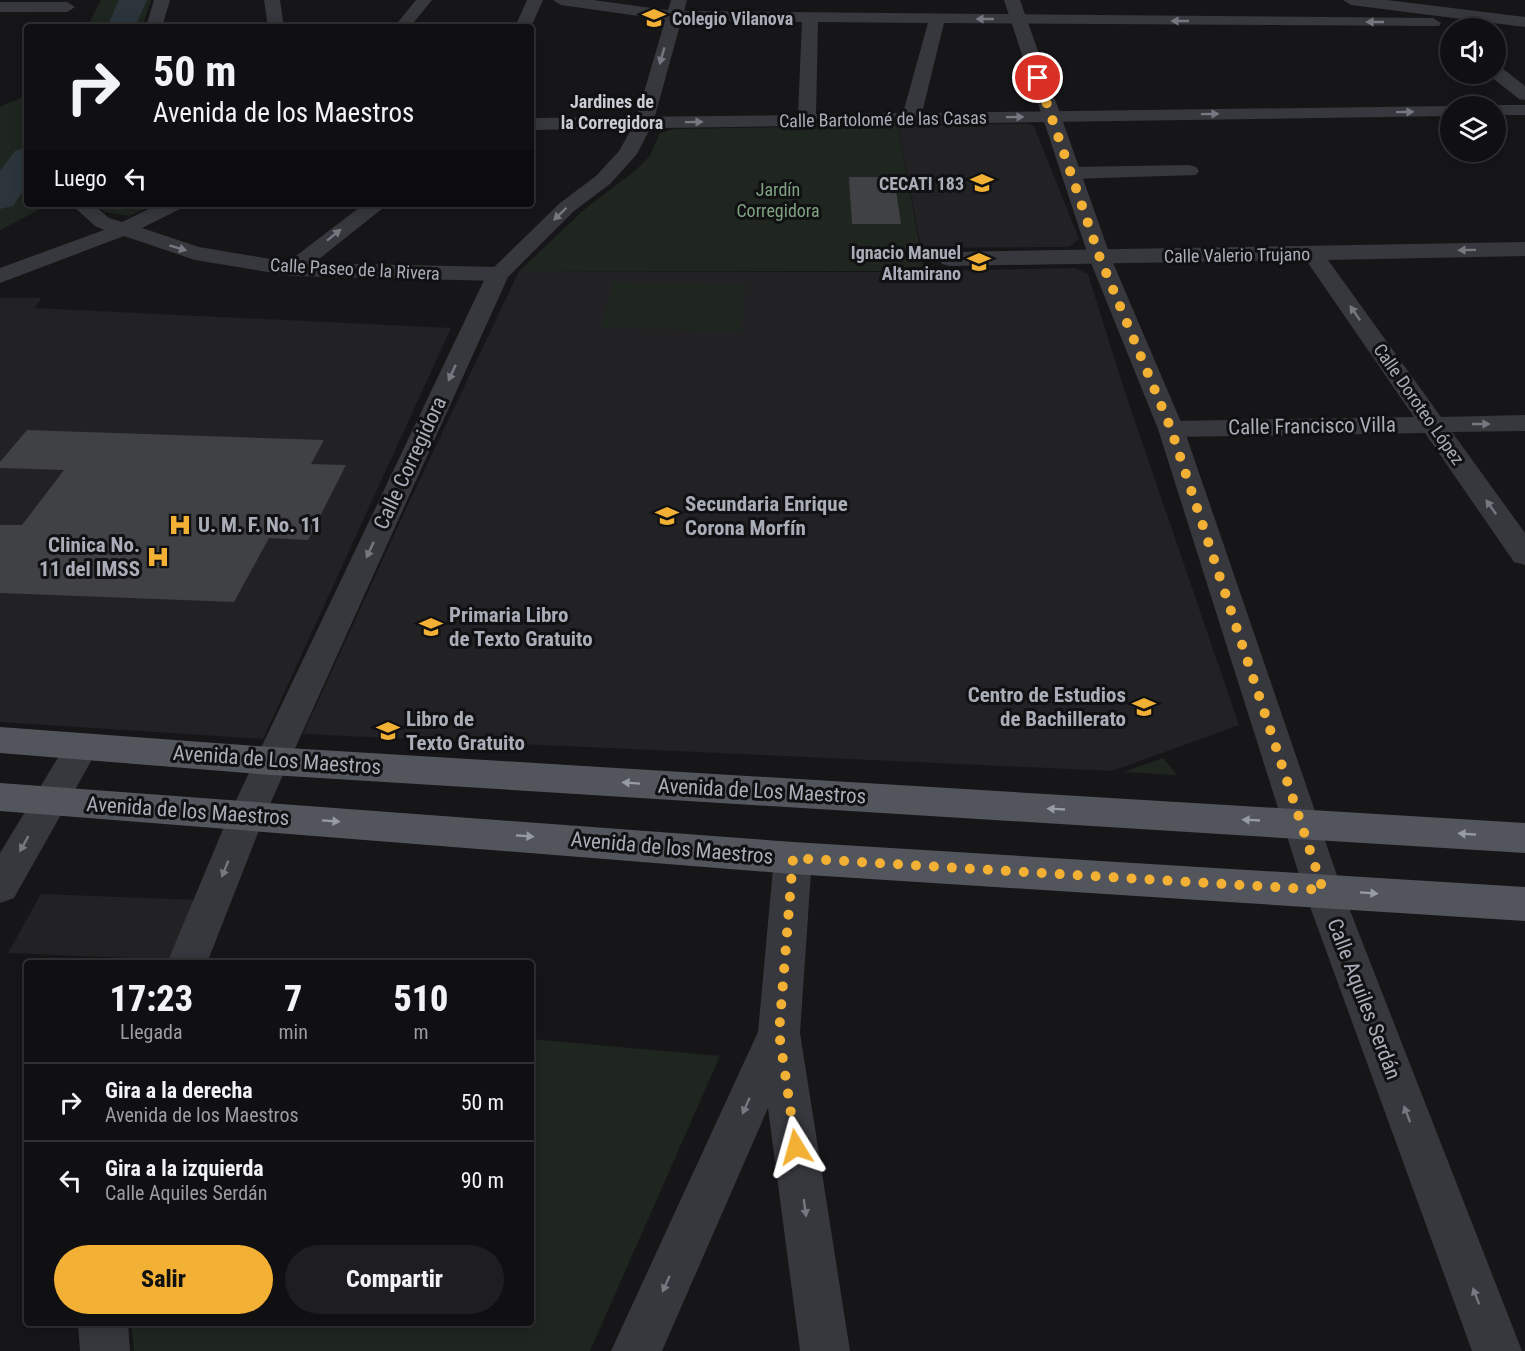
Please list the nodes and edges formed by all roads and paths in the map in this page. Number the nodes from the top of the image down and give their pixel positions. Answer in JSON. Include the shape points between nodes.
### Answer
{"nodes":[{"id":1,"x":162,"y":0,"type":"edge"},
{"id":2,"x":272,"y":0,"type":"edge"},
{"id":3,"x":424,"y":0,"type":"edge"},
{"id":4,"x":535,"y":0,"type":"edge"},
{"id":5,"x":561,"y":0,"type":"edge"},
{"id":6,"x":1351,"y":0,"type":"edge"},
{"id":7,"x":1410,"y":4,"type":"edge"},
{"id":8,"x":0,"y":6,"type":"edge"},
{"id":9,"x":67,"y":8,"type":"dead end"},
{"id":10,"x":676,"y":8,"type":"edge"},
{"id":11,"x":1016,"y":10,"type":"edge"},
{"id":12,"x":810,"y":18,"type":"junction"},
{"id":13,"x":938,"y":18,"type":"junction"},
{"id":14,"x":1525,"y":22,"type":"edge"},
{"id":15,"x":155,"y":24,"type":"edge"},
{"id":16,"x":276,"y":24,"type":"edge"},
{"id":17,"x":404,"y":24,"type":"edge"},
{"id":18,"x":524,"y":24,"type":"edge"},
{"id":19,"x":1506,"y":80,"type":"edge"},
{"id":20,"x":1525,"y":95,"type":"edge"},
{"id":21,"x":1506,"y":110,"type":"edge"},
{"id":22,"x":1525,"y":110,"type":"edge"},
{"id":23,"x":1440,"y":111,"type":"edge"},
{"id":24,"x":1050,"y":117,"type":"junction"},
{"id":25,"x":911,"y":119,"type":"junction"},
{"id":26,"x":807,"y":120,"type":"junction"},
{"id":27,"x":644,"y":123,"type":"junction"},
{"id":28,"x":534,"y":124,"type":"edge"},
{"id":29,"x":1189,"y":171,"type":"dead end"},
{"id":30,"x":1071,"y":173,"type":"junction"},
{"id":31,"x":84,"y":207,"type":"edge"},
{"id":32,"x":169,"y":207,"type":"edge"},
{"id":33,"x":373,"y":207,"type":"edge"},
{"id":34,"x":122,"y":230,"type":"junction"},
{"id":35,"x":1525,"y":249,"type":"edge"},
{"id":36,"x":1313,"y":254,"type":"junction"},
{"id":37,"x":1100,"y":258,"type":"junction"},
{"id":38,"x":950,"y":259,"type":"dead end"},
{"id":39,"x":292,"y":269,"type":"junction"},
{"id":40,"x":498,"y":274,"type":"junction"},
{"id":41,"x":0,"y":276,"type":"edge"},
{"id":42,"x":1525,"y":423,"type":"edge"},
{"id":43,"x":1433,"y":424,"type":"junction"},
{"id":44,"x":1171,"y":429,"type":"junction"},
{"id":45,"x":1525,"y":555,"type":"edge"},
{"id":46,"x":0,"y":740,"type":"edge"},
{"id":47,"x":82,"y":747,"type":"junction"},
{"id":48,"x":271,"y":761,"type":"junction"},
{"id":49,"x":0,"y":797,"type":"edge"},
{"id":50,"x":49,"y":800,"type":"junction"},
{"id":51,"x":248,"y":815,"type":"junction"},
{"id":52,"x":1300,"y":823,"type":"junction"},
{"id":53,"x":1525,"y":838,"type":"edge"},
{"id":54,"x":793,"y":858,"type":"junction"},
{"id":55,"x":0,"y":887,"type":"edge"},
{"id":56,"x":1323,"y":890,"type":"junction"},
{"id":57,"x":1525,"y":904,"type":"edge"},
{"id":58,"x":188,"y":960,"type":"edge"},
{"id":59,"x":779,"y":1033,"type":"junction"},
{"id":60,"x":104,"y":1326,"type":"edge"},
{"id":61,"x":105,"y":1351,"type":"edge"},
{"id":62,"x":636,"y":1351,"type":"edge"},
{"id":63,"x":825,"y":1351,"type":"edge"},
{"id":64,"x":1497,"y":1351,"type":"edge"}],
"edges":[{"from":1,"to":15,"type":"street"},
{"from":2,"to":16,"type":"street"},
{"from":3,"to":17,"type":"street"},
{"from":4,"to":18,"type":"street"},
{"from":5,"to":10,"type":"street"},
{"from":6,"to":7,"type":"street"},
{"from":7,"to":11,"type":"street","one_way":true,"via":[[1438,26]]},
{"from":7,"to":14,"type":"street"},
{"from":8,"to":9,"type":"street"},
{"from":10,"to":12,"type":"street"},
{"from":10,"to":27,"type":"street","name":"Calle Corregidora","one_way":true},
{"from":11,"to":13,"type":"street","one_way":true},
{"from":11,"to":24,"type":"street","name":"Calle Aquiles Serdán"},
{"from":12,"to":13,"type":"street"},
{"from":12,"to":26,"type":"street"},
{"from":13,"to":25,"type":"street"},
{"from":19,"to":20,"type":"street"},
{"from":21,"to":22,"type":"street"},
{"from":24,"to":23,"type":"street","name":"Calle Bartolomé de las Casas","one_way":true},
{"from":25,"to":24,"type":"street","name":"Calle Bartolomé de las Casas","one_way":true},
{"from":24,"to":30,"type":"street","name":"Calle Aquiles Serdán"},
{"from":25,"to":26,"type":"street","name":"Calle Bartolomé de las Casas"},
{"from":27,"to":26,"type":"street","name":"Calle Bartolomé de las Casas","one_way":true},
{"from":27,"to":28,"type":"street","name":"Calle Bartolomé de las Casas"},
{"from":27,"to":40,"type":"street","name":"Calle Corregidora","one_way":true,"via":[[627,154],[603,180],[567,207]]},
{"from":29,"to":30,"type":"street"},
{"from":30,"to":37,"type":"street","name":"Calle Aquiles Serdán"},
{"from":31,"to":34,"type":"street","name":"Calle Paseo de la Rivera","via":[[102,222]]},
{"from":32,"to":34,"type":"street"},
{"from":39,"to":33,"type":"street","one_way":true},
{"from":34,"to":39,"type":"street","name":"Calle Paseo de la Rivera","one_way":true,"via":[[195,253]]},
{"from":34,"to":41,"type":"street"},
{"from":35,"to":36,"type":"street","name":"Calle Valerio Trujano","one_way":true},
{"from":36,"to":37,"type":"street","name":"Calle Valerio Trujano"},
{"from":43,"to":36,"type":"street","name":"Calle Doroteo López","one_way":true},
{"from":37,"to":38,"type":"street","name":"Calle Valerio Trujano"},
{"from":37,"to":44,"type":"street","name":"Calle Aquiles Serdán"},
{"from":39,"to":40,"type":"street","name":"Calle Paseo de la Rivera"},
{"from":40,"to":48,"type":"street","name":"Calle Corregidora","one_way":true},
{"from":43,"to":42,"type":"street","name":"Calle Francisco Villa","one_way":true},
{"from":43,"to":44,"type":"street","name":"Calle Francisco Villa"},
{"from":45,"to":43,"type":"street","name":"Calle Doroteo López","one_way":true},
{"from":44,"to":52,"type":"street","name":"Calle Aquiles Serdán"},
{"from":46,"to":47,"type":"main road","name":"Avenida de Los Maestros"},
{"from":47,"to":48,"type":"main road","name":"Avenida de Los Maestros"},
{"from":47,"to":50,"type":"street"},
{"from":48,"to":51,"type":"street","name":"Calle Corregidora"},
{"from":52,"to":48,"type":"main road","name":"Avenida de Los Maestros","one_way":true},
{"from":49,"to":50,"type":"main road","name":"Avenida de los Maestros"},
{"from":50,"to":51,"type":"main road","name":"Avenida de los Maestros"},
{"from":50,"to":55,"type":"street","one_way":true},
{"from":51,"to":54,"type":"main road","name":"Avenida de los Maestros","one_way":true},
{"from":51,"to":58,"type":"street","name":"Calle Corregidora","one_way":true},
{"from":53,"to":52,"type":"main road","name":"Avenida de Los Maestros","one_way":true},
{"from":52,"to":56,"type":"street","name":"Calle Aquiles Serdán"},
{"from":54,"to":56,"type":"main road","name":"Avenida de los Maestros"},
{"from":54,"to":59,"type":"street"},
{"from":56,"to":57,"type":"main road","name":"Avenida de los Maestros","one_way":true},
{"from":64,"to":56,"type":"street","name":"Calle Aquiles Serdán","one_way":true},
{"from":59,"to":62,"type":"street","one_way":true},
{"from":59,"to":63,"type":"street","one_way":true},
{"from":60,"to":61,"type":"street"}]}
